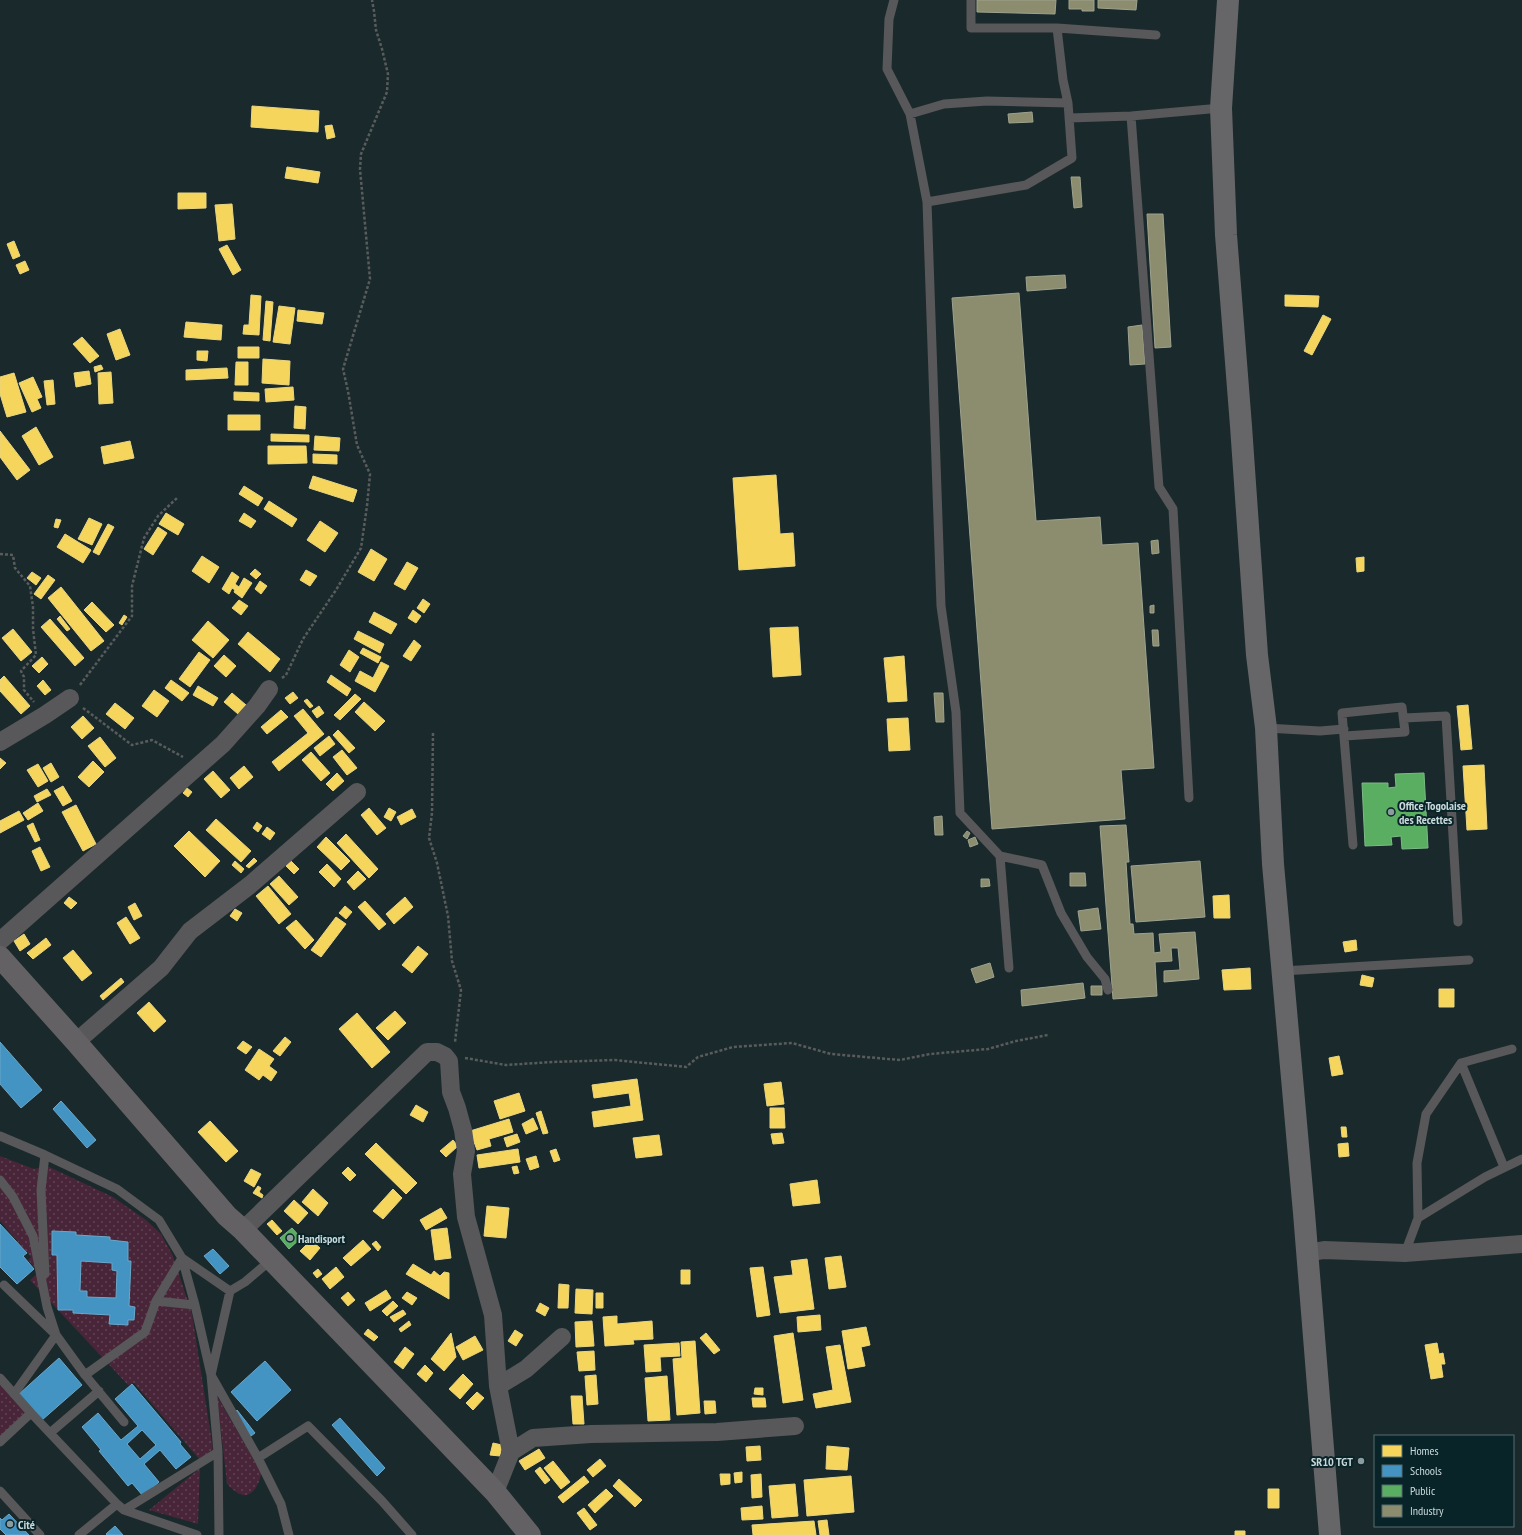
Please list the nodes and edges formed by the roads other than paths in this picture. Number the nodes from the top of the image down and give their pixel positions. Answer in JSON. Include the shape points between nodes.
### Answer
{"nodes":[{"id":1,"x":894,"y":0,"type":"edge"},
{"id":2,"x":971,"y":0,"type":"edge"},
{"id":3,"x":1228,"y":0,"type":"edge"},
{"id":4,"x":1057,"y":28,"type":"junction"},
{"id":5,"x":1156,"y":35,"type":"dead end"},
{"id":6,"x":1068,"y":103,"type":"junction"},
{"id":7,"x":1221,"y":108,"type":"junction"},
{"id":8,"x":910,"y":114,"type":"junction"},
{"id":9,"x":1131,"y":116,"type":"junction"},
{"id":10,"x":1069,"y":118,"type":"junction"},
{"id":11,"x":927,"y":202,"type":"junction"},
{"id":12,"x":269,"y":689,"type":"road end"},
{"id":13,"x":70,"y":698,"type":"road end"},
{"id":14,"x":1404,"y":718,"type":"junction"},
{"id":15,"x":1266,"y":728,"type":"junction"},
{"id":16,"x":1344,"y":733,"type":"junction"},
{"id":17,"x":0,"y":742,"type":"edge"},
{"id":18,"x":357,"y":792,"type":"dead end"},
{"id":19,"x":1189,"y":798,"type":"dead end"},
{"id":20,"x":1353,"y":845,"type":"dead end"},
{"id":21,"x":1000,"y":856,"type":"junction"},
{"id":22,"x":1458,"y":922,"type":"dead end"},
{"id":23,"x":0,"y":941,"type":"edge"},
{"id":24,"x":0,"y":957,"type":"edge"},
{"id":25,"x":1469,"y":960,"type":"dead end"},
{"id":26,"x":1009,"y":968,"type":"dead end"},
{"id":27,"x":1282,"y":972,"type":"junction"},
{"id":28,"x":1108,"y":990,"type":"dead end"},
{"id":29,"x":76,"y":1042,"type":"junction"},
{"id":30,"x":1512,"y":1049,"type":"dead end"},
{"id":31,"x":1460,"y":1063,"type":"junction"},
{"id":32,"x":1,"y":1138,"type":"edge"},
{"id":33,"x":46,"y":1155,"type":"junction"},
{"id":34,"x":1522,"y":1159,"type":"edge"},
{"id":35,"x":1504,"y":1167,"type":"junction"},
{"id":36,"x":0,"y":1180,"type":"edge"},
{"id":37,"x":1418,"y":1218,"type":"junction"},
{"id":38,"x":243,"y":1230,"type":"junction"},
{"id":39,"x":1522,"y":1244,"type":"edge"},
{"id":40,"x":1307,"y":1253,"type":"junction"},
{"id":41,"x":1405,"y":1253,"type":"junction"},
{"id":42,"x":182,"y":1258,"type":"junction"},
{"id":43,"x":271,"y":1260,"type":"junction"},
{"id":44,"x":4,"y":1285,"type":"dead end"},
{"id":45,"x":230,"y":1291,"type":"junction"},
{"id":46,"x":156,"y":1301,"type":"junction"},
{"id":47,"x":196,"y":1305,"type":"junction"},
{"id":48,"x":47,"y":1307,"type":"junction"},
{"id":49,"x":56,"y":1335,"type":"junction"},
{"id":50,"x":562,"y":1337,"type":"dead end"},
{"id":51,"x":85,"y":1375,"type":"junction"},
{"id":52,"x":211,"y":1375,"type":"junction"},
{"id":53,"x":0,"y":1378,"type":"edge"},
{"id":54,"x":498,"y":1386,"type":"junction"},
{"id":55,"x":99,"y":1391,"type":"junction"},
{"id":56,"x":14,"y":1394,"type":"junction"},
{"id":57,"x":31,"y":1413,"type":"junction"},
{"id":58,"x":124,"y":1422,"type":"dead end"},
{"id":59,"x":796,"y":1426,"type":"dead end"},
{"id":60,"x":50,"y":1433,"type":"junction"},
{"id":61,"x":0,"y":1442,"type":"edge"},
{"id":62,"x":218,"y":1452,"type":"junction"},
{"id":63,"x":510,"y":1452,"type":"junction"},
{"id":64,"x":258,"y":1458,"type":"junction"},
{"id":65,"x":0,"y":1491,"type":"edge"},
{"id":66,"x":495,"y":1492,"type":"junction"},
{"id":67,"x":120,"y":1507,"type":"junction"},
{"id":68,"x":40,"y":1535,"type":"edge"},
{"id":69,"x":79,"y":1535,"type":"edge"},
{"id":70,"x":197,"y":1535,"type":"edge"},
{"id":71,"x":219,"y":1535,"type":"edge"},
{"id":72,"x":289,"y":1535,"type":"edge"},
{"id":73,"x":412,"y":1535,"type":"edge"},
{"id":74,"x":530,"y":1535,"type":"edge"},
{"id":75,"x":1330,"y":1535,"type":"edge"}],
"edges":[{"from":1,"to":8,"type":"lane","via":[[889,19],[887,68]]},
{"from":2,"to":4,"type":"lane","via":[[971,28]]},
{"from":3,"to":7,"type":"highway"},
{"from":4,"to":5,"type":"lane"},
{"from":4,"to":6,"type":"lane"},
{"from":6,"to":8,"type":"lane","via":[[987,101],[944,104]]},
{"from":6,"to":10,"type":"lane"},
{"from":7,"to":9,"type":"lane"},
{"from":7,"to":15,"type":"highway","via":[[1226,235],[1257,655]]},
{"from":8,"to":11,"type":"lane"},
{"from":9,"to":10,"type":"lane"},
{"from":9,"to":19,"type":"lane","via":[[1159,487],[1173,509]]},
{"from":10,"to":11,"type":"lane","via":[[1072,158],[1026,185]]},
{"from":11,"to":21,"type":"lane","via":[[941,606],[956,712],[960,813]]},
{"from":12,"to":23,"type":"street","via":[[223,744]]},
{"from":13,"to":17,"type":"street"},
{"from":14,"to":16,"type":"lane","via":[[1405,732]]},
{"from":14,"to":16,"type":"lane","via":[[1402,707],[1342,713]]},
{"from":14,"to":22,"type":"lane","via":[[1446,716]]},
{"from":15,"to":16,"type":"lane"},
{"from":15,"to":27,"type":"highway"},
{"from":16,"to":20,"type":"lane"},
{"from":18,"to":29,"type":"street","via":[[250,885],[190,931],[161,968]]},
{"from":21,"to":26,"type":"lane"},
{"from":21,"to":28,"type":"lane","via":[[1042,864],[1061,914],[1087,957],[1105,979]]},
{"from":24,"to":29,"type":"main road"},
{"from":25,"to":27,"type":"lane"},
{"from":27,"to":40,"type":"highway"},
{"from":29,"to":38,"type":"main road","via":[[227,1216]]},
{"from":30,"to":31,"type":"lane"},
{"from":31,"to":35,"type":"lane"},
{"from":31,"to":37,"type":"lane","via":[[1426,1114],[1417,1163]]},
{"from":32,"to":33,"type":"lane"},
{"from":33,"to":42,"type":"lane","via":[[117,1189],[159,1220]]},
{"from":33,"to":48,"type":"lane","via":[[41,1190]]},
{"from":34,"to":35,"type":"lane"},
{"from":35,"to":37,"type":"lane"},
{"from":36,"to":48,"type":"lane","via":[[14,1197],[33,1236]]},
{"from":37,"to":41,"type":"lane"},
{"from":38,"to":43,"type":"main road"},
{"from":38,"to":54,"type":"street","via":[[427,1052],[449,1056],[451,1092],[463,1130],[466,1151],[462,1174],[466,1217],[492,1315]]},
{"from":39,"to":41,"type":"street"},
{"from":40,"to":41,"type":"street","via":[[1324,1250]]},
{"from":40,"to":75,"type":"highway"},
{"from":42,"to":45,"type":"lane"},
{"from":42,"to":46,"type":"lane"},
{"from":42,"to":47,"type":"lane"},
{"from":43,"to":45,"type":"lane","via":[[246,1282]]},
{"from":43,"to":66,"type":"main road"},
{"from":44,"to":49,"type":"lane"},
{"from":45,"to":52,"type":"lane"},
{"from":46,"to":47,"type":"lane"},
{"from":46,"to":51,"type":"lane","via":[[145,1332]]},
{"from":47,"to":52,"type":"lane"},
{"from":48,"to":49,"type":"lane"},
{"from":49,"to":51,"type":"lane"},
{"from":49,"to":56,"type":"lane"},
{"from":50,"to":54,"type":"street","via":[[526,1369]]},
{"from":51,"to":55,"type":"lane"},
{"from":52,"to":62,"type":"lane"},
{"from":52,"to":64,"type":"lane"},
{"from":53,"to":56,"type":"lane"},
{"from":54,"to":63,"type":"street"},
{"from":55,"to":58,"type":"lane"},
{"from":55,"to":60,"type":"lane"},
{"from":56,"to":57,"type":"lane"},
{"from":57,"to":60,"type":"lane"},
{"from":57,"to":61,"type":"lane"},
{"from":59,"to":63,"type":"street","via":[[717,1432],[591,1434],[533,1438]]},
{"from":60,"to":67,"type":"lane"},
{"from":62,"to":67,"type":"lane"},
{"from":62,"to":71,"type":"lane"},
{"from":63,"to":66,"type":"street"},
{"from":64,"to":72,"type":"lane","via":[[281,1504]]},
{"from":64,"to":73,"type":"lane","via":[[308,1426]]},
{"from":65,"to":68,"type":"lane"},
{"from":66,"to":74,"type":"main road"},
{"from":67,"to":69,"type":"lane"},
{"from":67,"to":70,"type":"lane"}]}
